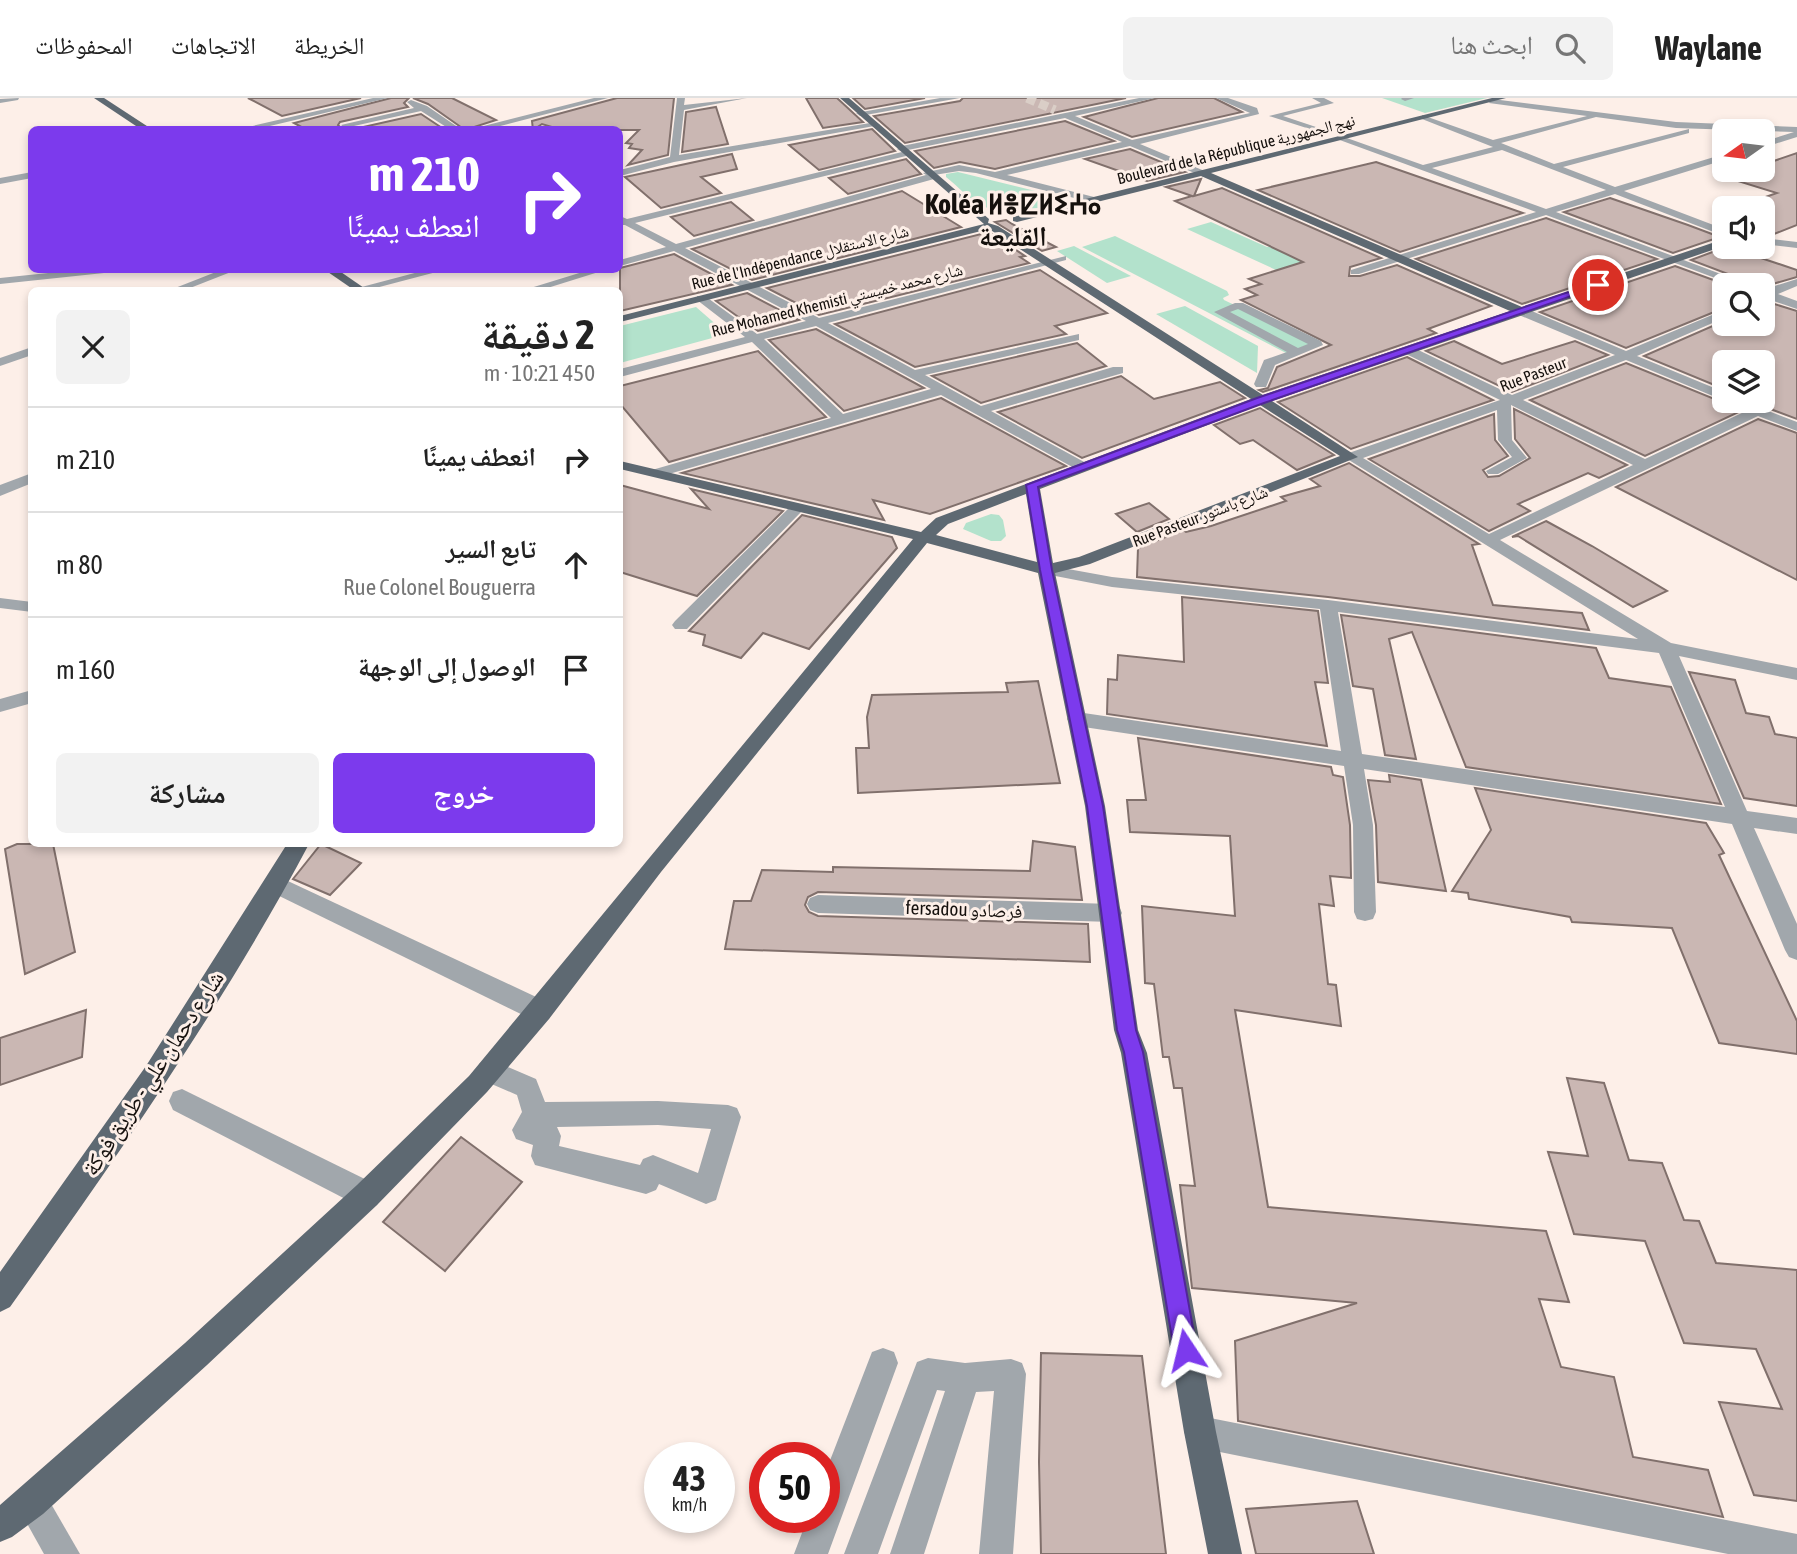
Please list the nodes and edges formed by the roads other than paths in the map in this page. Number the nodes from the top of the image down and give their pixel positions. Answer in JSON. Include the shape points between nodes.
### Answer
{"nodes":[{"id":1,"x":15,"y":98,"type":"edge"},
{"id":2,"x":98,"y":98,"type":"edge"},
{"id":3,"x":384,"y":98,"type":"edge"},
{"id":4,"x":403,"y":98,"type":"edge"},
{"id":5,"x":604,"y":98,"type":"edge"},
{"id":6,"x":743,"y":98,"type":"edge"},
{"id":7,"x":844,"y":98,"type":"edge"},
{"id":8,"x":956,"y":98,"type":"edge"},
{"id":9,"x":1151,"y":98,"type":"edge"},
{"id":10,"x":1220,"y":98,"type":"edge"},
{"id":11,"x":1316,"y":98,"type":"edge"},
{"id":12,"x":1497,"y":99,"type":"edge"},
{"id":13,"x":0,"y":102,"type":"edge"},
{"id":14,"x":540,"y":103,"type":"dead end"},
{"id":15,"x":680,"y":103,"type":"edge"},
{"id":16,"x":1081,"y":103,"type":"dead end"},
{"id":17,"x":424,"y":108,"type":"junction"},
{"id":18,"x":1093,"y":109,"type":"junction"},
{"id":19,"x":550,"y":111,"type":"junction"},
{"id":20,"x":1060,"y":112,"type":"junction"},
{"id":21,"x":860,"y":113,"type":"junction"},
{"id":22,"x":1605,"y":114,"type":"junction"},
{"id":23,"x":1425,"y":117,"type":"junction"},
{"id":24,"x":266,"y":124,"type":"junction"},
{"id":25,"x":345,"y":125,"type":"dead end"},
{"id":26,"x":876,"y":125,"type":"junction"},
{"id":27,"x":143,"y":126,"type":"edge"},
{"id":28,"x":257,"y":126,"type":"edge"},
{"id":29,"x":269,"y":126,"type":"edge"},
{"id":30,"x":452,"y":126,"type":"edge"},
{"id":31,"x":488,"y":126,"type":"edge"},
{"id":32,"x":1701,"y":127,"type":"junction"},
{"id":33,"x":1316,"y":130,"type":"dead end"},
{"id":34,"x":1797,"y":132,"type":"edge"},
{"id":35,"x":1341,"y":139,"type":"junction"},
{"id":36,"x":1775,"y":140,"type":"edge"},
{"id":37,"x":1132,"y":142,"type":"junction"},
{"id":38,"x":1497,"y":145,"type":"junction"},
{"id":39,"x":904,"y":151,"type":"junction"},
{"id":40,"x":674,"y":159,"type":"junction"},
{"id":41,"x":1712,"y":161,"type":"edge"},
{"id":42,"x":1553,"y":167,"type":"junction"},
{"id":43,"x":1422,"y":168,"type":"junction"},
{"id":44,"x":623,"y":170,"type":"edge"},
{"id":45,"x":1204,"y":174,"type":"junction"},
{"id":46,"x":929,"y":175,"type":"junction"},
{"id":47,"x":995,"y":175,"type":"junction"},
{"id":48,"x":28,"y":176,"type":"edge"},
{"id":49,"x":0,"y":181,"type":"edge"},
{"id":50,"x":1614,"y":191,"type":"junction"},
{"id":51,"x":1094,"y":200,"type":"junction"},
{"id":52,"x":1546,"y":212,"type":"junction"},
{"id":53,"x":623,"y":221,"type":"edge"},
{"id":54,"x":623,"y":222,"type":"edge"},
{"id":55,"x":1001,"y":222,"type":"junction"},
{"id":56,"x":1712,"y":228,"type":"edge"},
{"id":57,"x":1775,"y":242,"type":"edge"},
{"id":58,"x":1797,"y":245,"type":"edge"},
{"id":59,"x":1712,"y":246,"type":"edge"},
{"id":60,"x":673,"y":247,"type":"junction"},
{"id":61,"x":1062,"y":258,"type":"junction"},
{"id":62,"x":1398,"y":258,"type":"junction"},
{"id":63,"x":1673,"y":258,"type":"junction"},
{"id":64,"x":623,"y":262,"type":"edge"},
{"id":65,"x":1045,"y":263,"type":"junction"},
{"id":66,"x":1355,"y":272,"type":"dead end"},
{"id":67,"x":76,"y":273,"type":"edge"},
{"id":68,"x":222,"y":273,"type":"edge"},
{"id":69,"x":335,"y":273,"type":"edge"},
{"id":70,"x":426,"y":273,"type":"edge"},
{"id":71,"x":589,"y":273,"type":"edge"},
{"id":72,"x":1712,"y":273,"type":"edge"},
{"id":73,"x":0,"y":281,"type":"edge"},
{"id":74,"x":1797,"y":282,"type":"edge"},
{"id":75,"x":746,"y":286,"type":"junction"},
{"id":76,"x":184,"y":287,"type":"edge"},
{"id":77,"x":356,"y":287,"type":"edge"},
{"id":78,"x":372,"y":287,"type":"edge"},
{"id":79,"x":540,"y":287,"type":"edge"},
{"id":80,"x":1775,"y":291,"type":"edge"},
{"id":81,"x":701,"y":298,"type":"junction"},
{"id":82,"x":1775,"y":298,"type":"edge"},
{"id":83,"x":1797,"y":305,"type":"edge"},
{"id":84,"x":1523,"y":312,"type":"junction"},
{"id":85,"x":623,"y":318,"type":"edge"},
{"id":86,"x":1712,"y":319,"type":"edge"},
{"id":87,"x":817,"y":321,"type":"junction"},
{"id":88,"x":1075,"y":337,"type":"dead end"},
{"id":89,"x":755,"y":338,"type":"junction"},
{"id":90,"x":1408,"y":350,"type":"junction"},
{"id":91,"x":28,"y":352,"type":"edge"},
{"id":92,"x":1296,"y":352,"type":"junction"},
{"id":93,"x":1629,"y":356,"type":"junction"},
{"id":94,"x":0,"y":362,"type":"edge"},
{"id":95,"x":1118,"y":370,"type":"dead end"},
{"id":96,"x":623,"y":372,"type":"edge"},
{"id":97,"x":913,"y":373,"type":"junction"},
{"id":98,"x":1261,"y":384,"type":"junction"},
{"id":99,"x":942,"y":390,"type":"junction"},
{"id":100,"x":1712,"y":392,"type":"edge"},
{"id":101,"x":1279,"y":394,"type":"junction"},
{"id":102,"x":1261,"y":400,"type":"junction"},
{"id":103,"x":1508,"y":403,"type":"junction"},
{"id":104,"x":980,"y":410,"type":"junction"},
{"id":105,"x":1754,"y":413,"type":"edge"},
{"id":106,"x":1763,"y":413,"type":"edge"},
{"id":107,"x":841,"y":420,"type":"junction"},
{"id":108,"x":1797,"y":427,"type":"edge"},
{"id":109,"x":1351,"y":457,"type":"junction"},
{"id":110,"x":1645,"y":465,"type":"junction"},
{"id":111,"x":623,"y":466,"type":"edge"},
{"id":112,"x":1080,"y":466,"type":"junction"},
{"id":113,"x":1493,"y":471,"type":"dead end"},
{"id":114,"x":657,"y":473,"type":"junction"},
{"id":115,"x":28,"y":479,"type":"edge"},
{"id":116,"x":1032,"y":485,"type":"junction"},
{"id":117,"x":0,"y":491,"type":"edge"},
{"id":118,"x":796,"y":509,"type":"junction"},
{"id":119,"x":923,"y":537,"type":"junction"},
{"id":120,"x":1489,"y":540,"type":"junction"},
{"id":121,"x":1046,"y":570,"type":"junction"},
{"id":122,"x":0,"y":603,"type":"edge"},
{"id":123,"x":1328,"y":605,"type":"junction"},
{"id":124,"x":28,"y":606,"type":"edge"},
{"id":125,"x":681,"y":625,"type":"dead end"},
{"id":126,"x":1666,"y":648,"type":"junction"},
{"id":127,"x":1797,"y":674,"type":"edge"},
{"id":128,"x":28,"y":697,"type":"edge"},
{"id":129,"x":0,"y":706,"type":"edge"},
{"id":130,"x":1077,"y":719,"type":"junction"},
{"id":131,"x":1354,"y":762,"type":"junction"},
{"id":132,"x":1741,"y":817,"type":"junction"},
{"id":133,"x":1797,"y":826,"type":"edge"},
{"id":134,"x":296,"y":847,"type":"edge"},
{"id":135,"x":275,"y":884,"type":"junction"},
{"id":136,"x":818,"y":904,"type":"dead end"},
{"id":137,"x":1365,"y":912,"type":"dead end"},
{"id":138,"x":1111,"y":913,"type":"junction"},
{"id":139,"x":1797,"y":950,"type":"edge"},
{"id":140,"x":540,"y":1011,"type":"junction"},
{"id":141,"x":489,"y":1071,"type":"junction"},
{"id":142,"x":182,"y":1101,"type":"dead end"},
{"id":143,"x":536,"y":1115,"type":"junction"},
{"id":144,"x":367,"y":1195,"type":"junction"},
{"id":145,"x":0,"y":1297,"type":"edge"},
{"id":146,"x":883,"y":1363,"type":"dead end"},
{"id":147,"x":965,"y":1378,"type":"junction"},
{"id":148,"x":1200,"y":1432,"type":"junction"},
{"id":149,"x":32,"y":1503,"type":"junction"},
{"id":150,"x":0,"y":1525,"type":"edge"},
{"id":151,"x":1797,"y":1551,"type":"edge"},
{"id":152,"x":63,"y":1554,"type":"edge"},
{"id":153,"x":811,"y":1554,"type":"edge"},
{"id":154,"x":861,"y":1554,"type":"edge"},
{"id":155,"x":907,"y":1554,"type":"edge"},
{"id":156,"x":996,"y":1554,"type":"edge"},
{"id":157,"x":1225,"y":1554,"type":"edge"}],
"edges":[{"from":1,"to":13,"type":"street"},
{"from":2,"to":27,"type":"main road"},
{"from":3,"to":24,"type":"street"},
{"from":4,"to":17,"type":"street"},
{"from":5,"to":19,"type":"street"},
{"from":6,"to":15,"type":"street"},
{"from":7,"to":21,"type":"main road"},
{"from":8,"to":21,"type":"street"},
{"from":9,"to":18,"type":"street"},
{"from":10,"to":37,"type":"street","via":[[1255,114]]},
{"from":11,"to":33,"type":"street","via":[[1329,103],[1273,116]]},
{"from":12,"to":22,"type":"street"},
{"from":12,"to":23,"type":"main road","name":"Boulevard de la République نهج الجمهورية"},
{"from":14,"to":19,"type":"street"},
{"from":15,"to":40,"type":"street"},
{"from":16,"to":18,"type":"street"},
{"from":17,"to":25,"type":"street"},
{"from":17,"to":30,"type":"street"},
{"from":18,"to":20,"type":"street"},
{"from":19,"to":31,"type":"street"},
{"from":20,"to":37,"type":"street"},
{"from":20,"to":39,"type":"street"},
{"from":21,"to":26,"type":"main road"},
{"from":22,"to":32,"type":"street"},
{"from":22,"to":38,"type":"street"},
{"from":23,"to":35,"type":"main road","name":"Boulevard de la République نهج الجمهورية"},
{"from":23,"to":38,"type":"street"},
{"from":24,"to":28,"type":"street"},
{"from":24,"to":29,"type":"street"},
{"from":26,"to":39,"type":"main road"},
{"from":26,"to":40,"type":"street"},
{"from":32,"to":34,"type":"street"},
{"from":32,"to":42,"type":"street"},
{"from":34,"to":36,"type":"street"},
{"from":35,"to":43,"type":"street"},
{"from":35,"to":45,"type":"main road","name":"Boulevard de la République نهج الجمهورية"},
{"from":37,"to":45,"type":"street"},
{"from":37,"to":47,"type":"street"},
{"from":38,"to":42,"type":"street"},
{"from":38,"to":43,"type":"street"},
{"from":39,"to":46,"type":"main road"},
{"from":39,"to":53,"type":"street"},
{"from":40,"to":44,"type":"street"},
{"from":41,"to":50,"type":"street"},
{"from":42,"to":50,"type":"street"},
{"from":43,"to":52,"type":"street"},
{"from":45,"to":51,"type":"main road","name":"Boulevard de la République نهج الجمهورية"},
{"from":45,"to":62,"type":"main road"},
{"from":46,"to":47,"type":"street","via":[[968,169]]},
{"from":46,"to":55,"type":"main road"},
{"from":46,"to":60,"type":"street"},
{"from":47,"to":51,"type":"street"},
{"from":48,"to":49,"type":"street"},
{"from":50,"to":52,"type":"street"},
{"from":50,"to":56,"type":"street"},
{"from":51,"to":55,"type":"main road","name":"Boulevard de la République نهج الجمهورية"},
{"from":52,"to":62,"type":"street"},
{"from":52,"to":63,"type":"street"},
{"from":54,"to":60,"type":"street"},
{"from":55,"to":61,"type":"main road"},
{"from":55,"to":65,"type":"main road"},
{"from":55,"to":75,"type":"main road","name":"Rue de l'Indépendance شارع الاستقلال"},
{"from":57,"to":58,"type":"street"},
{"from":59,"to":63,"type":"main road"},
{"from":60,"to":64,"type":"street"},
{"from":60,"to":75,"type":"street"},
{"from":61,"to":65,"type":"street","name":"Rue Mohamed Khemisti شارع محمد خميستي"},
{"from":61,"to":98,"type":"main road"},
{"from":62,"to":66,"type":"street"},
{"from":62,"to":84,"type":"main road"},
{"from":63,"to":72,"type":"street"},
{"from":63,"to":84,"type":"main road"},
{"from":65,"to":87,"type":"street","name":"Rue Mohamed Khemisti شارع محمد خميستي"},
{"from":65,"to":102,"type":"main road"},
{"from":67,"to":73,"type":"street"},
{"from":68,"to":76,"type":"street"},
{"from":69,"to":77,"type":"main road"},
{"from":70,"to":78,"type":"street"},
{"from":71,"to":79,"type":"street"},
{"from":74,"to":80,"type":"street"},
{"from":75,"to":81,"type":"main road","name":"Rue de l'Indépendance شارع الاستقلال"},
{"from":75,"to":87,"type":"street"},
{"from":81,"to":85,"type":"main road","name":"Rue de l'Indépendance شارع الاستقلال"},
{"from":81,"to":89,"type":"street"},
{"from":82,"to":83,"type":"street"},
{"from":84,"to":90,"type":"main road"},
{"from":84,"to":93,"type":"street"},
{"from":86,"to":93,"type":"street","name":"Rue Pasteur"},
{"from":87,"to":89,"type":"street","name":"Rue Mohamed Khemisti شارع محمد خميستي"},
{"from":87,"to":97,"type":"street"},
{"from":88,"to":97,"type":"street"},
{"from":89,"to":96,"type":"street","name":"Rue Mohamed Khemisti شارع محمد خميستي"},
{"from":89,"to":107,"type":"street"},
{"from":90,"to":101,"type":"main road"},
{"from":90,"to":103,"type":"street"},
{"from":91,"to":94,"type":"street"},
{"from":92,"to":92,"type":"street","via":[[1317,344],[1239,305],[1220,312]]},
{"from":92,"to":98,"type":"street","via":[[1269,363]]},
{"from":93,"to":100,"type":"street"},
{"from":93,"to":103,"type":"street","name":"Rue Pasteur"},
{"from":95,"to":104,"type":"street"},
{"from":97,"to":99,"type":"street"},
{"from":98,"to":101,"type":"main road"},
{"from":99,"to":104,"type":"street"},
{"from":99,"to":107,"type":"street"},
{"from":101,"to":102,"type":"main road"},
{"from":102,"to":109,"type":"main road"},
{"from":102,"to":112,"type":"main road"},
{"from":103,"to":109,"type":"street","name":"Rue Pasteur"},
{"from":103,"to":110,"type":"street"},
{"from":103,"to":113,"type":"street","via":[[1503,434],[1520,458]]},
{"from":104,"to":112,"type":"street"},
{"from":105,"to":110,"type":"street"},
{"from":106,"to":108,"type":"street"},
{"from":107,"to":114,"type":"street"},
{"from":109,"to":120,"type":"street"},
{"from":109,"to":121,"type":"main road","name":"Rue Pasteur شارع باستور","via":[[1084,561]]},
{"from":110,"to":120,"type":"street"},
{"from":111,"to":114,"type":"main road"},
{"from":112,"to":116,"type":"main road"},
{"from":114,"to":118,"type":"main road"},
{"from":115,"to":117,"type":"street"},
{"from":116,"to":119,"type":"main road","via":[[942,521]]},
{"from":116,"to":121,"type":"main road"},
{"from":118,"to":119,"type":"main road"},
{"from":118,"to":125,"type":"street"},
{"from":119,"to":121,"type":"main road"},
{"from":119,"to":140,"type":"main road"},
{"from":120,"to":126,"type":"street"},
{"from":121,"to":123,"type":"street","via":[[1112,582]]},
{"from":121,"to":130,"type":"main road"},
{"from":122,"to":124,"type":"street"},
{"from":123,"to":126,"type":"street"},
{"from":123,"to":131,"type":"street"},
{"from":126,"to":127,"type":"street"},
{"from":126,"to":132,"type":"street"},
{"from":128,"to":129,"type":"street"},
{"from":130,"to":131,"type":"street"},
{"from":130,"to":138,"type":"main road"},
{"from":131,"to":132,"type":"street"},
{"from":131,"to":137,"type":"street","via":[[1363,825]]},
{"from":132,"to":133,"type":"street"},
{"from":132,"to":139,"type":"street"},
{"from":134,"to":135,"type":"main road","name":"شارع دحمان علي - طريق فوكة"},
{"from":135,"to":140,"type":"street"},
{"from":135,"to":145,"type":"main road","name":"شارع دحمان علي - طريق فوكة","via":[[145,1088]]},
{"from":136,"to":138,"type":"street","name":"fersadou فرصادو"},
{"from":138,"to":148,"type":"main road","via":[[1126,1030]]},
{"from":140,"to":141,"type":"main road"},
{"from":141,"to":143,"type":"street","via":[[527,1087]]},
{"from":141,"to":144,"type":"main road"},
{"from":142,"to":144,"type":"street"},
{"from":143,"to":143,"type":"street","via":[[658,1113],[728,1117],[706,1190],[653,1168],[646,1180],[544,1156],[548,1136],[525,1130]]},
{"from":144,"to":149,"type":"main road"},
{"from":146,"to":153,"type":"street"},
{"from":147,"to":154,"type":"street","via":[[928,1373]]},
{"from":147,"to":155,"type":"street"},
{"from":147,"to":156,"type":"street","via":[[1011,1374]]},
{"from":148,"to":151,"type":"street"},
{"from":148,"to":157,"type":"main road"},
{"from":149,"to":150,"type":"main road"},
{"from":149,"to":152,"type":"street"}]}
